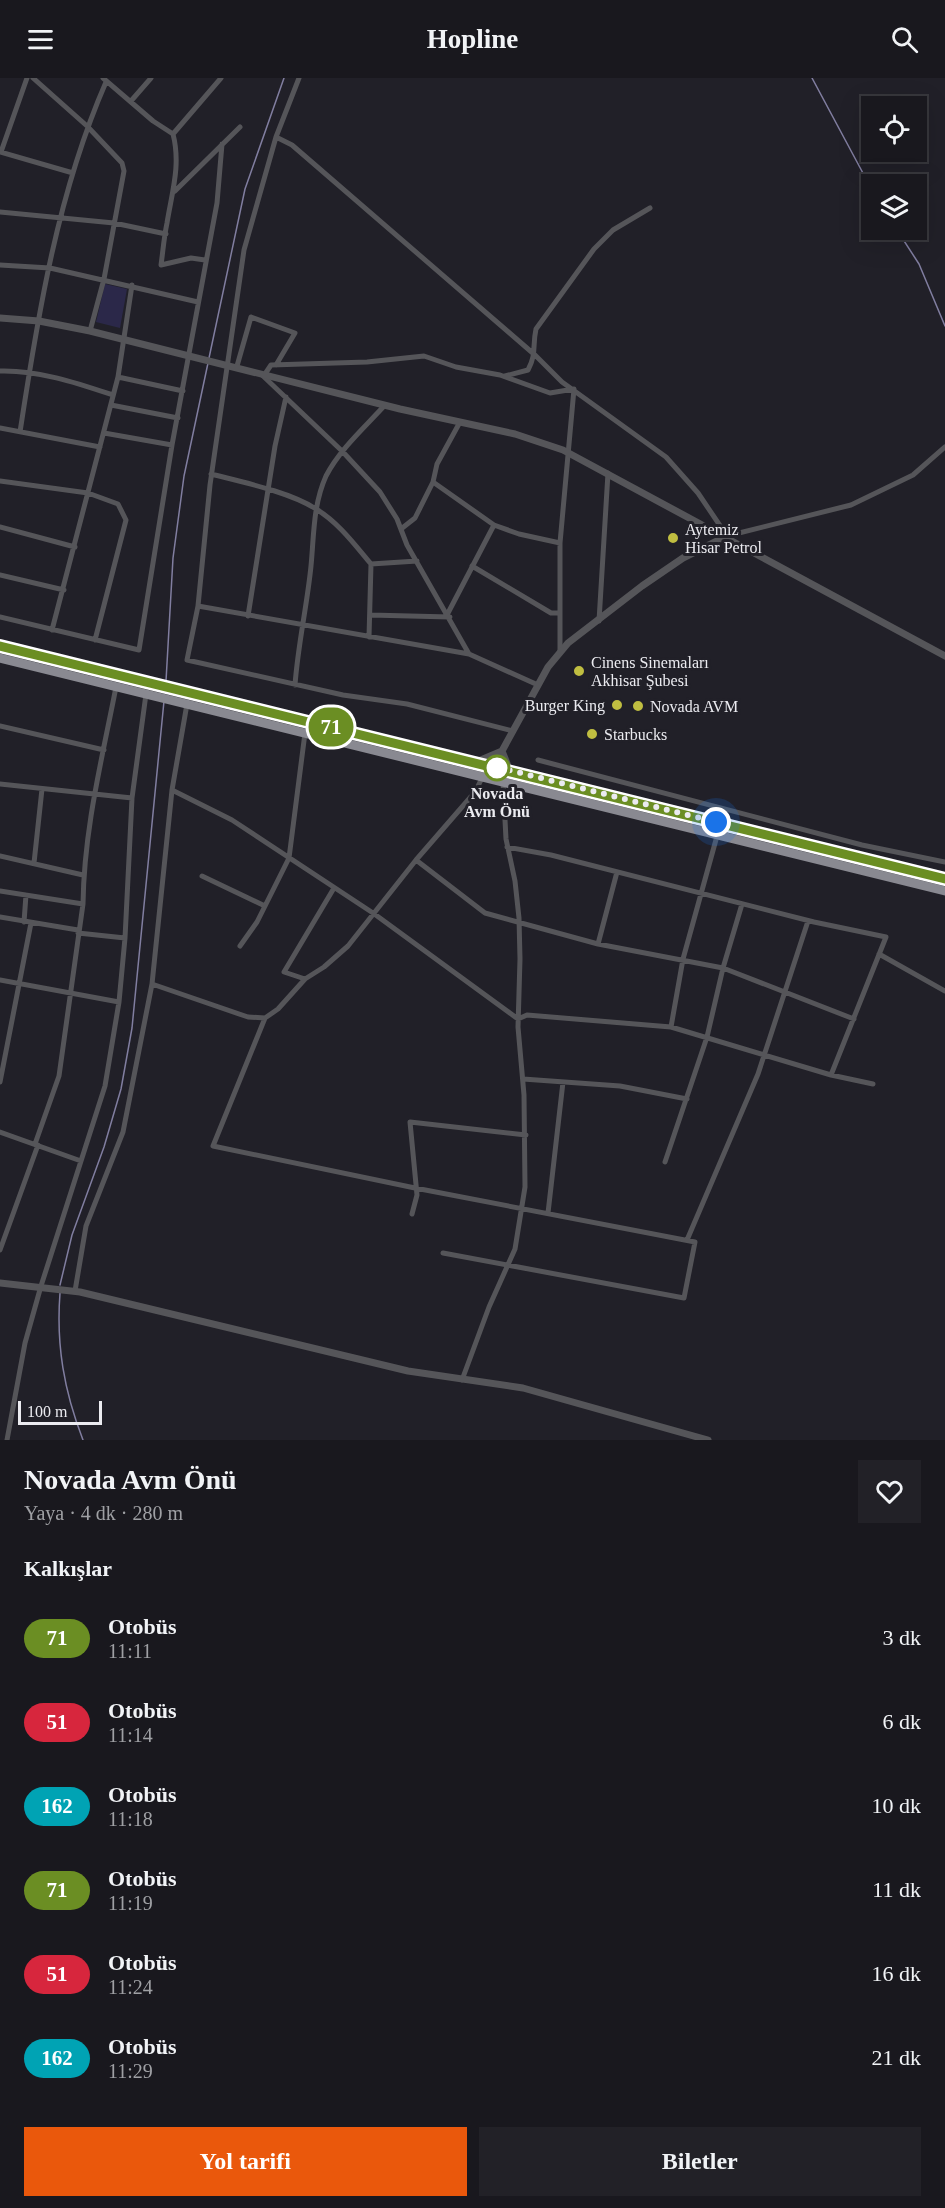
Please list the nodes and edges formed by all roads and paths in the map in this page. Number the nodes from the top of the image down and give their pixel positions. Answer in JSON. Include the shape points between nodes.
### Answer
{"nodes":[{"id":1,"x":27,"y":78,"type":"edge"},
{"id":2,"x":33,"y":78,"type":"edge"},
{"id":3,"x":151,"y":78,"type":"edge"},
{"id":4,"x":221,"y":78,"type":"edge"},
{"id":5,"x":299,"y":78,"type":"edge"},
{"id":6,"x":104,"y":80,"type":"edge"},
{"id":7,"x":131,"y":102,"type":"junction"},
{"id":8,"x":87,"y":126,"type":"junction"},
{"id":9,"x":240,"y":127,"type":"dead end"},
{"id":10,"x":173,"y":134,"type":"junction"},
{"id":11,"x":276,"y":137,"type":"junction"},
{"id":12,"x":222,"y":144,"type":"junction"},
{"id":13,"x":0,"y":152,"type":"edge"},
{"id":14,"x":73,"y":173,"type":"junction"},
{"id":15,"x":174,"y":192,"type":"junction"},
{"id":16,"x":650,"y":208,"type":"dead end"},
{"id":17,"x":0,"y":212,"type":"edge"},
{"id":18,"x":60,"y":218,"type":"junction"},
{"id":19,"x":114,"y":223,"type":"junction"},
{"id":20,"x":166,"y":234,"type":"junction"},
{"id":21,"x":205,"y":260,"type":"junction"},
{"id":22,"x":0,"y":265,"type":"edge"},
{"id":23,"x":50,"y":268,"type":"junction"},
{"id":24,"x":104,"y":279,"type":"junction"},
{"id":25,"x":132,"y":285,"type":"junction"},
{"id":26,"x":198,"y":302,"type":"junction"},
{"id":27,"x":0,"y":318,"type":"edge"},
{"id":28,"x":39,"y":321,"type":"junction"},
{"id":29,"x":90,"y":331,"type":"junction"},
{"id":30,"x":122,"y":340,"type":"junction"},
{"id":31,"x":535,"y":355,"type":"junction"},
{"id":32,"x":188,"y":356,"type":"junction"},
{"id":33,"x":226,"y":364,"type":"junction"},
{"id":34,"x":276,"y":365,"type":"junction"},
{"id":35,"x":237,"y":366,"type":"junction"},
{"id":36,"x":0,"y":371,"type":"edge"},
{"id":37,"x":29,"y":372,"type":"junction"},
{"id":38,"x":263,"y":373,"type":"junction"},
{"id":39,"x":503,"y":376,"type":"junction"},
{"id":40,"x":118,"y":377,"type":"junction"},
{"id":41,"x":574,"y":389,"type":"junction"},
{"id":42,"x":183,"y":391,"type":"junction"},
{"id":43,"x":113,"y":395,"type":"junction"},
{"id":44,"x":286,"y":397,"type":"junction"},
{"id":45,"x":111,"y":405,"type":"junction"},
{"id":46,"x":385,"y":405,"type":"junction"},
{"id":47,"x":178,"y":418,"type":"junction"},
{"id":48,"x":460,"y":422,"type":"junction"},
{"id":49,"x":0,"y":428,"type":"edge"},
{"id":50,"x":20,"y":432,"type":"junction"},
{"id":51,"x":104,"y":433,"type":"junction"},
{"id":52,"x":172,"y":445,"type":"junction"},
{"id":53,"x":100,"y":447,"type":"junction"},
{"id":54,"x":945,"y":447,"type":"edge"},
{"id":55,"x":342,"y":451,"type":"junction"},
{"id":56,"x":569,"y":453,"type":"junction"},
{"id":57,"x":608,"y":473,"type":"junction"},
{"id":58,"x":211,"y":474,"type":"junction"},
{"id":59,"x":0,"y":481,"type":"edge"},
{"id":60,"x":433,"y":482,"type":"junction"},
{"id":61,"x":268,"y":489,"type":"junction"},
{"id":62,"x":88,"y":493,"type":"junction"},
{"id":63,"x":315,"y":508,"type":"junction"},
{"id":64,"x":494,"y":525,"type":"junction"},
{"id":65,"x":0,"y":527,"type":"edge"},
{"id":66,"x":401,"y":529,"type":"junction"},
{"id":67,"x":727,"y":536,"type":"junction"},
{"id":68,"x":560,"y":543,"type":"junction"},
{"id":69,"x":75,"y":547,"type":"junction"},
{"id":70,"x":417,"y":561,"type":"junction"},
{"id":71,"x":371,"y":564,"type":"junction"},
{"id":72,"x":472,"y":566,"type":"junction"},
{"id":73,"x":0,"y":575,"type":"edge"},
{"id":74,"x":64,"y":590,"type":"junction"},
{"id":75,"x":198,"y":606,"type":"junction"},
{"id":76,"x":560,"y":613,"type":"junction"},
{"id":77,"x":370,"y":615,"type":"junction"},
{"id":78,"x":449,"y":615,"type":"junction"},
{"id":79,"x":248,"y":616,"type":"junction"},
{"id":80,"x":0,"y":617,"type":"edge"},
{"id":81,"x":598,"y":621,"type":"junction"},
{"id":82,"x":301,"y":623,"type":"junction"},
{"id":83,"x":52,"y":630,"type":"junction"},
{"id":84,"x":369,"y":637,"type":"junction"},
{"id":85,"x":95,"y":640,"type":"junction"},
{"id":86,"x":0,"y":646,"type":"edge"},
{"id":87,"x":560,"y":652,"type":"junction"},
{"id":88,"x":469,"y":654,"type":"junction"},
{"id":89,"x":945,"y":656,"type":"edge"},
{"id":90,"x":0,"y":658,"type":"edge"},
{"id":91,"x":295,"y":684,"type":"junction"},
{"id":92,"x":538,"y":685,"type":"junction"},
{"id":93,"x":116,"y":687,"type":"junction"},
{"id":94,"x":151,"y":696,"type":"junction"},
{"id":95,"x":183,"y":703,"type":"junction"},
{"id":96,"x":0,"y":726,"type":"edge"},
{"id":97,"x":513,"y":731,"type":"junction"},
{"id":98,"x":305,"y":733,"type":"junction"},
{"id":99,"x":104,"y":750,"type":"junction"},
{"id":100,"x":502,"y":752,"type":"junction"},
{"id":101,"x":537,"y":760,"type":"dead end"},
{"id":102,"x":476,"y":762,"type":"junction"},
{"id":103,"x":510,"y":771,"type":"junction"},
{"id":104,"x":483,"y":776,"type":"junction"},
{"id":105,"x":503,"y":782,"type":"junction"},
{"id":106,"x":0,"y":784,"type":"edge"},
{"id":107,"x":42,"y":789,"type":"junction"},
{"id":108,"x":172,"y":790,"type":"junction"},
{"id":109,"x":92,"y":795,"type":"junction"},
{"id":110,"x":132,"y":798,"type":"junction"},
{"id":111,"x":717,"y":836,"type":"junction"},
{"id":112,"x":507,"y":846,"type":"junction"},
{"id":113,"x":0,"y":856,"type":"edge"},
{"id":114,"x":289,"y":858,"type":"junction"},
{"id":115,"x":416,"y":860,"type":"junction"},
{"id":116,"x":945,"y":862,"type":"edge"},
{"id":117,"x":34,"y":863,"type":"junction"},
{"id":118,"x":617,"y":872,"type":"junction"},
{"id":119,"x":83,"y":875,"type":"junction"},
{"id":120,"x":202,"y":876,"type":"dead end"},
{"id":121,"x":945,"y":879,"type":"edge"},
{"id":122,"x":334,"y":888,"type":"junction"},
{"id":123,"x":0,"y":891,"type":"edge"},
{"id":124,"x":945,"y":891,"type":"edge"},
{"id":125,"x":701,"y":894,"type":"junction"},
{"id":126,"x":26,"y":895,"type":"junction"},
{"id":127,"x":83,"y":904,"type":"junction"},
{"id":128,"x":742,"y":904,"type":"junction"},
{"id":129,"x":265,"y":906,"type":"junction"},
{"id":130,"x":373,"y":913,"type":"junction"},
{"id":131,"x":0,"y":917,"type":"edge"},
{"id":132,"x":519,"y":921,"type":"junction"},
{"id":133,"x":808,"y":921,"type":"junction"},
{"id":134,"x":24,"y":922,"type":"junction"},
{"id":135,"x":31,"y":923,"type":"junction"},
{"id":136,"x":78,"y":932,"type":"junction"},
{"id":137,"x":125,"y":938,"type":"junction"},
{"id":138,"x":598,"y":944,"type":"junction"},
{"id":139,"x":240,"y":946,"type":"dead end"},
{"id":140,"x":879,"y":954,"type":"junction"},
{"id":141,"x":683,"y":959,"type":"junction"},
{"id":142,"x":723,"y":968,"type":"junction"},
{"id":143,"x":304,"y":979,"type":"junction"},
{"id":144,"x":0,"y":980,"type":"edge"},
{"id":145,"x":20,"y":984,"type":"junction"},
{"id":146,"x":152,"y":984,"type":"junction"},
{"id":147,"x":945,"y":991,"type":"edge"},
{"id":148,"x":783,"y":993,"type":"junction"},
{"id":149,"x":71,"y":994,"type":"junction"},
{"id":150,"x":119,"y":1002,"type":"junction"},
{"id":151,"x":265,"y":1018,"type":"junction"},
{"id":152,"x":518,"y":1019,"type":"junction"},
{"id":153,"x":854,"y":1019,"type":"junction"},
{"id":154,"x":671,"y":1027,"type":"junction"},
{"id":155,"x":706,"y":1037,"type":"junction"},
{"id":156,"x":765,"y":1054,"type":"junction"},
{"id":157,"x":831,"y":1075,"type":"junction"},
{"id":158,"x":523,"y":1079,"type":"junction"},
{"id":159,"x":0,"y":1082,"type":"edge"},
{"id":160,"x":563,"y":1082,"type":"junction"},
{"id":161,"x":873,"y":1084,"type":"dead end"},
{"id":162,"x":687,"y":1099,"type":"junction"},
{"id":163,"x":0,"y":1132,"type":"edge"},
{"id":164,"x":525,"y":1135,"type":"junction"},
{"id":165,"x":37,"y":1145,"type":"junction"},
{"id":166,"x":81,"y":1161,"type":"junction"},
{"id":167,"x":665,"y":1162,"type":"dead end"},
{"id":168,"x":415,"y":1188,"type":"junction"},
{"id":169,"x":522,"y":1208,"type":"junction"},
{"id":170,"x":412,"y":1214,"type":"dead end"},
{"id":171,"x":548,"y":1214,"type":"junction"},
{"id":172,"x":3,"y":1233,"type":"edge"},
{"id":173,"x":687,"y":1240,"type":"junction"},
{"id":174,"x":0,"y":1250,"type":"edge"},
{"id":175,"x":443,"y":1253,"type":"dead end"},
{"id":176,"x":508,"y":1266,"type":"junction"},
{"id":177,"x":0,"y":1283,"type":"edge"},
{"id":178,"x":41,"y":1286,"type":"junction"},
{"id":179,"x":75,"y":1291,"type":"junction"},
{"id":180,"x":462,"y":1380,"type":"junction"},
{"id":181,"x":7,"y":1440,"type":"edge"},
{"id":182,"x":708,"y":1440,"type":"edge"}],
"edges":[{"from":1,"to":13,"type":"street"},
{"from":2,"to":8,"type":"street"},
{"from":3,"to":7,"type":"street"},
{"from":4,"to":10,"type":"street"},
{"from":5,"to":11,"type":"street"},
{"from":6,"to":7,"type":"street"},
{"from":6,"to":8,"type":"street"},
{"from":7,"to":10,"type":"street"},
{"from":8,"to":14,"type":"street"},
{"from":8,"to":19,"type":"street","via":[[122,163],[124,171]]},
{"from":9,"to":12,"type":"street"},
{"from":10,"to":15,"type":"street","via":[[177,149]]},
{"from":11,"to":31,"type":"street","via":[[292,145]]},
{"from":11,"to":33,"type":"street","via":[[244,250]]},
{"from":12,"to":15,"type":"street"},
{"from":12,"to":21,"type":"street","via":[[217,202]]},
{"from":13,"to":14,"type":"street"},
{"from":14,"to":18,"type":"street"},
{"from":15,"to":20,"type":"street"},
{"from":16,"to":31,"type":"street","via":[[613,230],[594,249],[536,329]]},
{"from":17,"to":18,"type":"street"},
{"from":18,"to":19,"type":"street"},
{"from":18,"to":23,"type":"street"},
{"from":19,"to":20,"type":"street"},
{"from":19,"to":24,"type":"street"},
{"from":20,"to":21,"type":"street","via":[[161,265],[191,258]]},
{"from":21,"to":26,"type":"street"},
{"from":22,"to":23,"type":"street"},
{"from":23,"to":24,"type":"street"},
{"from":23,"to":28,"type":"street"},
{"from":24,"to":25,"type":"street"},
{"from":24,"to":29,"type":"street"},
{"from":25,"to":26,"type":"street"},
{"from":25,"to":30,"type":"street"},
{"from":26,"to":32,"type":"street"},
{"from":27,"to":28,"type":"street"},
{"from":28,"to":29,"type":"street"},
{"from":28,"to":37,"type":"street"},
{"from":29,"to":30,"type":"street"},
{"from":30,"to":32,"type":"street"},
{"from":30,"to":40,"type":"street"},
{"from":31,"to":39,"type":"street","via":[[528,370]]},
{"from":31,"to":41,"type":"street"},
{"from":32,"to":33,"type":"street"},
{"from":32,"to":42,"type":"street"},
{"from":33,"to":35,"type":"street"},
{"from":33,"to":58,"type":"street"},
{"from":34,"to":35,"type":"street","via":[[296,333],[251,317]]},
{"from":34,"to":38,"type":"street"},
{"from":34,"to":39,"type":"street","via":[[424,356]]},
{"from":35,"to":38,"type":"street"},
{"from":36,"to":37,"type":"street"},
{"from":37,"to":43,"type":"street"},
{"from":37,"to":50,"type":"street"},
{"from":38,"to":44,"type":"street"},
{"from":38,"to":46,"type":"street"},
{"from":39,"to":41,"type":"street","via":[[549,393]]},
{"from":40,"to":42,"type":"street"},
{"from":40,"to":43,"type":"street"},
{"from":41,"to":56,"type":"street"},
{"from":41,"to":67,"type":"street","via":[[666,457],[698,493]]},
{"from":42,"to":47,"type":"street"},
{"from":43,"to":45,"type":"street"},
{"from":44,"to":55,"type":"street"},
{"from":44,"to":61,"type":"street"},
{"from":45,"to":47,"type":"street"},
{"from":45,"to":51,"type":"street"},
{"from":46,"to":48,"type":"street"},
{"from":46,"to":55,"type":"street"},
{"from":47,"to":52,"type":"street"},
{"from":48,"to":56,"type":"street","via":[[515,434]]},
{"from":48,"to":60,"type":"street","via":[[437,464]]},
{"from":49,"to":50,"type":"street"},
{"from":50,"to":53,"type":"street"},
{"from":51,"to":52,"type":"street"},
{"from":51,"to":53,"type":"street"},
{"from":52,"to":85,"type":"street","via":[[139,650]]},
{"from":53,"to":62,"type":"street"},
{"from":54,"to":67,"type":"street","via":[[913,474],[851,505]]},
{"from":55,"to":63,"type":"street","via":[[326,476]]},
{"from":55,"to":66,"type":"street","via":[[380,492]]},
{"from":56,"to":57,"type":"street"},
{"from":56,"to":68,"type":"street"},
{"from":57,"to":67,"type":"street"},
{"from":57,"to":81,"type":"street"},
{"from":58,"to":61,"type":"street"},
{"from":58,"to":75,"type":"street"},
{"from":59,"to":62,"type":"street"},
{"from":60,"to":64,"type":"street"},
{"from":60,"to":66,"type":"street","via":[[415,518]]},
{"from":61,"to":63,"type":"street"},
{"from":61,"to":79,"type":"street"},
{"from":62,"to":69,"type":"street"},
{"from":62,"to":85,"type":"street","via":[[118,504],[126,520]]},
{"from":63,"to":71,"type":"street"},
{"from":63,"to":82,"type":"street","via":[[311,568]]},
{"from":64,"to":68,"type":"street"},
{"from":64,"to":72,"type":"street"},
{"from":65,"to":69,"type":"street"},
{"from":66,"to":70,"type":"street"},
{"from":67,"to":81,"type":"street","via":[[683,558]]},
{"from":67,"to":89,"type":"street"},
{"from":68,"to":76,"type":"street"},
{"from":69,"to":74,"type":"street"},
{"from":70,"to":71,"type":"street"},
{"from":70,"to":78,"type":"street"},
{"from":71,"to":77,"type":"street"},
{"from":72,"to":76,"type":"street","via":[[551,613]]},
{"from":72,"to":78,"type":"street"},
{"from":73,"to":74,"type":"street"},
{"from":74,"to":83,"type":"street"},
{"from":75,"to":79,"type":"street"},
{"from":75,"to":91,"type":"street","via":[[187,660]]},
{"from":76,"to":87,"type":"street"},
{"from":77,"to":78,"type":"street"},
{"from":77,"to":84,"type":"street"},
{"from":78,"to":88,"type":"street"},
{"from":79,"to":82,"type":"street"},
{"from":80,"to":83,"type":"street"},
{"from":81,"to":87,"type":"street"},
{"from":82,"to":84,"type":"street"},
{"from":82,"to":91,"type":"street"},
{"from":83,"to":85,"type":"street"},
{"from":84,"to":88,"type":"street"},
{"from":86,"to":102,"type":"main road"},
{"from":87,"to":92,"type":"street"},
{"from":88,"to":92,"type":"street"},
{"from":90,"to":93,"type":"main road"},
{"from":91,"to":97,"type":"street","via":[[407,704]]},
{"from":92,"to":97,"type":"street"},
{"from":93,"to":94,"type":"main road"},
{"from":93,"to":99,"type":"street"},
{"from":94,"to":95,"type":"main road"},
{"from":94,"to":110,"type":"street"},
{"from":95,"to":98,"type":"main road"},
{"from":95,"to":108,"type":"street"},
{"from":96,"to":99,"type":"street"},
{"from":97,"to":100,"type":"street"},
{"from":98,"to":104,"type":"main road"},
{"from":98,"to":114,"type":"street"},
{"from":99,"to":109,"type":"street"},
{"from":100,"to":102,"type":"street"},
{"from":100,"to":103,"type":"street"},
{"from":101,"to":116,"type":"street","via":[[862,845]]},
{"from":102,"to":103,"type":"main road"},
{"from":103,"to":121,"type":"main road"},
{"from":104,"to":105,"type":"main road"},
{"from":104,"to":115,"type":"street","via":[[475,792]]},
{"from":105,"to":111,"type":"main road"},
{"from":105,"to":112,"type":"street"},
{"from":106,"to":107,"type":"street"},
{"from":107,"to":109,"type":"street"},
{"from":107,"to":117,"type":"street"},
{"from":108,"to":114,"type":"street","via":[[232,820]]},
{"from":108,"to":146,"type":"street"},
{"from":109,"to":110,"type":"street"},
{"from":109,"to":119,"type":"street"},
{"from":110,"to":137,"type":"street"},
{"from":111,"to":124,"type":"main road"},
{"from":111,"to":125,"type":"street"},
{"from":112,"to":118,"type":"street"},
{"from":112,"to":132,"type":"street"},
{"from":113,"to":117,"type":"street"},
{"from":114,"to":122,"type":"street"},
{"from":114,"to":129,"type":"street"},
{"from":115,"to":130,"type":"street"},
{"from":115,"to":132,"type":"street","via":[[486,913]]},
{"from":117,"to":119,"type":"street"},
{"from":118,"to":125,"type":"street"},
{"from":118,"to":138,"type":"street"},
{"from":119,"to":127,"type":"street"},
{"from":120,"to":129,"type":"street"},
{"from":122,"to":130,"type":"street"},
{"from":122,"to":143,"type":"street","via":[[284,972]]},
{"from":123,"to":126,"type":"street"},
{"from":125,"to":128,"type":"street"},
{"from":125,"to":141,"type":"street"},
{"from":126,"to":127,"type":"street"},
{"from":126,"to":134,"type":"street"},
{"from":127,"to":136,"type":"street"},
{"from":128,"to":133,"type":"street"},
{"from":128,"to":142,"type":"street"},
{"from":129,"to":139,"type":"street"},
{"from":130,"to":143,"type":"street","via":[[348,946]]},
{"from":130,"to":152,"type":"street"},
{"from":131,"to":134,"type":"street"},
{"from":132,"to":138,"type":"street"},
{"from":132,"to":152,"type":"street"},
{"from":133,"to":140,"type":"street","via":[[886,937]]},
{"from":133,"to":148,"type":"street"},
{"from":134,"to":135,"type":"street"},
{"from":135,"to":136,"type":"street"},
{"from":135,"to":145,"type":"street"},
{"from":136,"to":137,"type":"street"},
{"from":136,"to":149,"type":"street"},
{"from":137,"to":150,"type":"street"},
{"from":138,"to":141,"type":"street"},
{"from":140,"to":147,"type":"street"},
{"from":140,"to":153,"type":"street"},
{"from":141,"to":142,"type":"street"},
{"from":141,"to":154,"type":"street"},
{"from":142,"to":148,"type":"street"},
{"from":142,"to":155,"type":"street"},
{"from":143,"to":151,"type":"street","via":[[278,1010]]},
{"from":144,"to":145,"type":"street"},
{"from":145,"to":149,"type":"street"},
{"from":145,"to":159,"type":"street"},
{"from":146,"to":151,"type":"street","via":[[248,1017]]},
{"from":146,"to":179,"type":"street","via":[[123,1132],[86,1226]]},
{"from":148,"to":153,"type":"street"},
{"from":148,"to":156,"type":"street"},
{"from":149,"to":150,"type":"street"},
{"from":149,"to":165,"type":"street","via":[[59,1076]]},
{"from":150,"to":166,"type":"street","via":[[105,1086]]},
{"from":151,"to":168,"type":"street","via":[[213,1146]]},
{"from":152,"to":154,"type":"street","via":[[527,1015]]},
{"from":152,"to":158,"type":"street"},
{"from":153,"to":157,"type":"street"},
{"from":154,"to":155,"type":"street"},
{"from":155,"to":156,"type":"street"},
{"from":155,"to":162,"type":"street"},
{"from":156,"to":157,"type":"street"},
{"from":156,"to":173,"type":"street","via":[[736,1131]]},
{"from":157,"to":161,"type":"street"},
{"from":158,"to":160,"type":"street"},
{"from":158,"to":164,"type":"street"},
{"from":160,"to":162,"type":"street","via":[[620,1086]]},
{"from":160,"to":171,"type":"street"},
{"from":162,"to":167,"type":"street"},
{"from":163,"to":165,"type":"street"},
{"from":164,"to":168,"type":"street","via":[[410,1122]]},
{"from":164,"to":169,"type":"street"},
{"from":165,"to":166,"type":"street"},
{"from":165,"to":172,"type":"street"},
{"from":166,"to":178,"type":"street"},
{"from":168,"to":169,"type":"street"},
{"from":168,"to":170,"type":"street"},
{"from":169,"to":171,"type":"street"},
{"from":169,"to":176,"type":"street","via":[[515,1250]]},
{"from":171,"to":173,"type":"street"},
{"from":172,"to":174,"type":"street"},
{"from":173,"to":176,"type":"street","via":[[695,1242],[684,1298]]},
{"from":175,"to":176,"type":"street"},
{"from":176,"to":180,"type":"street"},
{"from":177,"to":178,"type":"street"},
{"from":178,"to":179,"type":"street"},
{"from":178,"to":181,"type":"street","via":[[25,1343]]},
{"from":179,"to":180,"type":"street","via":[[408,1371]]},
{"from":180,"to":182,"type":"street","via":[[523,1389]]}]}
